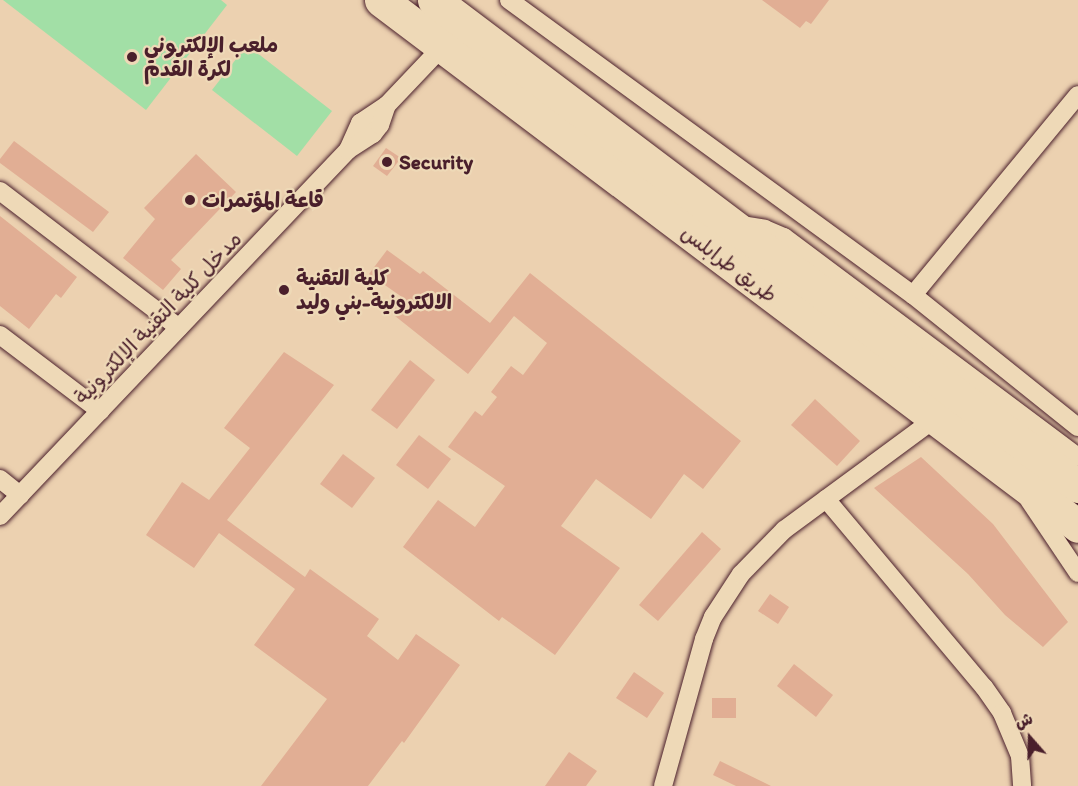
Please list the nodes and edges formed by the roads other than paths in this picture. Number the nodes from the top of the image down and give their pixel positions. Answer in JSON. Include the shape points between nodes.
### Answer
{"nodes":[{"id":1,"x":381,"y":0,"type":"edge"},
{"id":2,"x":434,"y":0,"type":"edge"},
{"id":3,"x":509,"y":0,"type":"edge"},
{"id":4,"x":442,"y":47,"type":"junction"},
{"id":5,"x":1078,"y":95,"type":"edge"},
{"id":6,"x":0,"y":190,"type":"edge"},
{"id":7,"x":731,"y":225,"type":"junction"},
{"id":8,"x":913,"y":294,"type":"junction"},
{"id":9,"x":179,"y":328,"type":"junction"},
{"id":10,"x":0,"y":335,"type":"edge"},
{"id":11,"x":100,"y":411,"type":"junction"},
{"id":12,"x":936,"y":417,"type":"junction"},
{"id":13,"x":1078,"y":427,"type":"edge"},
{"id":14,"x":1078,"y":457,"type":"edge"},
{"id":15,"x":1012,"y":476,"type":"junction"},
{"id":16,"x":0,"y":479,"type":"edge"},
{"id":17,"x":1078,"y":486,"type":"edge"},
{"id":18,"x":20,"y":495,"type":"junction"},
{"id":19,"x":826,"y":499,"type":"junction"},
{"id":20,"x":0,"y":516,"type":"edge"},
{"id":21,"x":1078,"y":526,"type":"edge"},
{"id":22,"x":1078,"y":573,"type":"edge"},
{"id":23,"x":663,"y":786,"type":"edge"},
{"id":24,"x":1022,"y":786,"type":"edge"}],
"edges":[{"from":1,"to":4,"type":"highway","name":"طريق طرابلس"},
{"from":2,"to":7,"type":"highway"},
{"from":3,"to":8,"type":"street"},
{"from":4,"to":9,"type":"street","name":"مدخل كلية التقنية الإلكترونية","via":[[387,105],[360,123],[348,150]]},
{"from":4,"to":12,"type":"highway","name":"طريق طرابلس"},
{"from":5,"to":8,"type":"street"},
{"from":6,"to":9,"type":"street"},
{"from":7,"to":14,"type":"street","via":[[754,226],[784,237]]},
{"from":7,"to":17,"type":"highway"},
{"from":8,"to":13,"type":"street"},
{"from":9,"to":11,"type":"street","name":"مدخل كلية التقنية الإلكترونية"},
{"from":10,"to":11,"type":"street"},
{"from":11,"to":18,"type":"street","name":"مدخل كلية التقنية الإلكترونية"},
{"from":12,"to":15,"type":"highway","name":"طريق طرابلس"},
{"from":12,"to":19,"type":"street"},
{"from":15,"to":21,"type":"highway","name":"طريق طرابلس"},
{"from":15,"to":22,"type":"street"},
{"from":16,"to":18,"type":"street"},
{"from":18,"to":20,"type":"street","name":"مدخل كلية التقنية الإلكترونية"},
{"from":19,"to":23,"type":"street","via":[[760,551],[713,617]]},
{"from":19,"to":24,"type":"street","via":[[1002,713],[1020,756]]}]}
